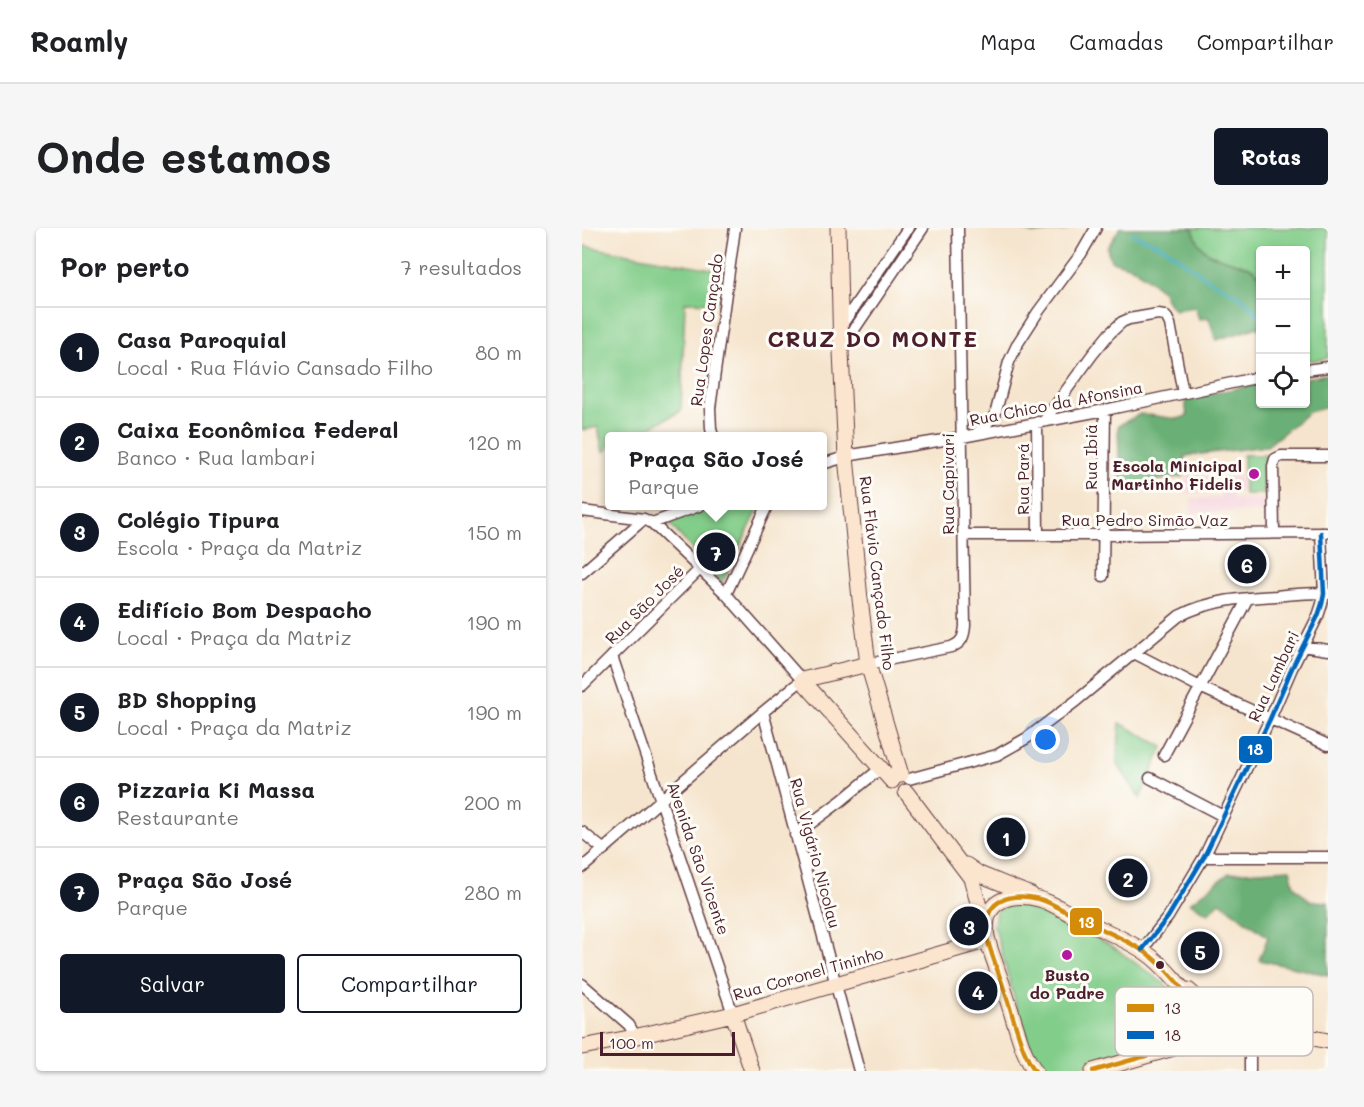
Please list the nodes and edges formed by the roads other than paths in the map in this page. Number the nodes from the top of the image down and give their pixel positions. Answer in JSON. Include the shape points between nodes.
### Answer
{"nodes":[{"id":1,"x":735,"y":228,"type":"edge"},
{"id":2,"x":838,"y":228,"type":"edge"},
{"id":3,"x":908,"y":228,"type":"edge"},
{"id":4,"x":923,"y":228,"type":"edge"},
{"id":5,"x":958,"y":228,"type":"edge"},
{"id":6,"x":1096,"y":228,"type":"edge"},
{"id":7,"x":841,"y":326,"type":"junction"},
{"id":8,"x":841,"y":352,"type":"junction"},
{"id":9,"x":1328,"y":366,"type":"edge"},
{"id":10,"x":1310,"y":369,"type":"edge"},
{"id":11,"x":1256,"y":378,"type":"edge"},
{"id":12,"x":1183,"y":393,"type":"junction"},
{"id":13,"x":1105,"y":410,"type":"junction"},
{"id":14,"x":1040,"y":422,"type":"junction"},
{"id":15,"x":712,"y":432,"type":"edge"},
{"id":16,"x":976,"y":434,"type":"junction"},
{"id":17,"x":962,"y":437,"type":"junction"},
{"id":18,"x":1328,"y":456,"type":"edge"},
{"id":19,"x":846,"y":457,"type":"junction"},
{"id":20,"x":827,"y":463,"type":"edge"},
{"id":21,"x":582,"y":510,"type":"edge"},
{"id":22,"x":685,"y":510,"type":"edge"},
{"id":23,"x":764,"y":510,"type":"edge"},
{"id":24,"x":648,"y":521,"type":"junction"},
{"id":25,"x":1274,"y":533,"type":"junction"},
{"id":26,"x":1324,"y":533,"type":"edge"},
{"id":27,"x":1038,"y":534,"type":"junction"},
{"id":28,"x":963,"y":535,"type":"junction"},
{"id":29,"x":1104,"y":535,"type":"junction"},
{"id":30,"x":701,"y":568,"type":"junction"},
{"id":31,"x":582,"y":573,"type":"edge"},
{"id":32,"x":1103,"y":576,"type":"dead end"},
{"id":33,"x":726,"y":594,"type":"junction"},
{"id":34,"x":1326,"y":594,"type":"edge"},
{"id":35,"x":1248,"y":598,"type":"junction"},
{"id":36,"x":1302,"y":646,"type":"junction"},
{"id":37,"x":1328,"y":650,"type":"edge"},
{"id":38,"x":1134,"y":653,"type":"junction"},
{"id":39,"x":612,"y":656,"type":"junction"},
{"id":40,"x":868,"y":664,"type":"junction"},
{"id":41,"x":809,"y":679,"type":"junction"},
{"id":42,"x":582,"y":686,"type":"edge"},
{"id":43,"x":1200,"y":687,"type":"junction"},
{"id":44,"x":763,"y":712,"type":"junction"},
{"id":45,"x":1270,"y":719,"type":"junction"},
{"id":46,"x":1328,"y":745,"type":"edge"},
{"id":47,"x":1164,"y":755,"type":"dead end"},
{"id":48,"x":881,"y":768,"type":"junction"},
{"id":49,"x":1150,"y":778,"type":"dead end"},
{"id":50,"x":902,"y":782,"type":"junction"},
{"id":51,"x":661,"y":801,"type":"junction"},
{"id":52,"x":1223,"y":816,"type":"junction"},
{"id":53,"x":582,"y":832,"type":"edge"},
{"id":54,"x":795,"y":836,"type":"junction"},
{"id":55,"x":603,"y":849,"type":"junction"},
{"id":56,"x":1204,"y":857,"type":"junction"},
{"id":57,"x":1328,"y":857,"type":"edge"},
{"id":58,"x":957,"y":858,"type":"junction"},
{"id":59,"x":582,"y":868,"type":"edge"},
{"id":60,"x":1039,"y":898,"type":"junction"},
{"id":61,"x":988,"y":939,"type":"junction"},
{"id":62,"x":1142,"y":950,"type":"junction"},
{"id":63,"x":1170,"y":975,"type":"junction"},
{"id":64,"x":835,"y":983,"type":"junction"},
{"id":65,"x":582,"y":984,"type":"edge"},
{"id":66,"x":1179,"y":987,"type":"edge"},
{"id":67,"x":1184,"y":987,"type":"edge"},
{"id":68,"x":733,"y":1014,"type":"junction"},
{"id":69,"x":633,"y":1036,"type":"junction"},
{"id":70,"x":1313,"y":1038,"type":"edge"},
{"id":71,"x":1328,"y":1041,"type":"edge"},
{"id":72,"x":584,"y":1046,"type":"edge"},
{"id":73,"x":1024,"y":1053,"type":"junction"},
{"id":74,"x":1158,"y":1056,"type":"edge"},
{"id":75,"x":1138,"y":1065,"type":"edge"},
{"id":76,"x":752,"y":1071,"type":"edge"},
{"id":77,"x":859,"y":1071,"type":"edge"},
{"id":78,"x":1028,"y":1071,"type":"edge"},
{"id":79,"x":1035,"y":1071,"type":"edge"},
{"id":80,"x":1093,"y":1071,"type":"edge"}],
"edges":[{"from":1,"to":15,"type":"street","name":"Rua Lopes Cançado","via":[[711,400]]},
{"from":2,"to":7,"type":"main road","name":"Rua Flávio Cançado Filho"},
{"from":3,"to":7,"type":"street"},
{"from":4,"to":8,"type":"street"},
{"from":5,"to":17,"type":"street","name":"Rua Capivari"},
{"from":6,"to":16,"type":"street","via":[[1018,343],[995,416]]},
{"from":7,"to":8,"type":"main road","name":"Rua Flávio Cançado Filho"},
{"from":8,"to":19,"type":"main road","name":"Rua Flávio Cançado Filho"},
{"from":9,"to":10,"type":"street"},
{"from":11,"to":12,"type":"street","name":"Rua Chico da Afonsina"},
{"from":12,"to":13,"type":"street","name":"Rua Chico da Afonsina"},
{"from":12,"to":14,"type":"street","via":[[1170,324],[1164,315],[1148,314],[1122,322],[1109,334]]},
{"from":13,"to":14,"type":"street","name":"Rua Chico da Afonsina"},
{"from":13,"to":29,"type":"street","name":"Rua Ibiá"},
{"from":14,"to":16,"type":"street","name":"Rua Chico da Afonsina"},
{"from":14,"to":27,"type":"street","name":"Rua Pará"},
{"from":16,"to":17,"type":"street","name":"Rua Chico da Afonsina"},
{"from":17,"to":19,"type":"street","name":"Rua Chico da Afonsina"},
{"from":17,"to":28,"type":"street","name":"Rua Capivari"},
{"from":18,"to":25,"type":"street","via":[[1275,459]]},
{"from":19,"to":20,"type":"street","name":"Rua Chico da Afonsina"},
{"from":19,"to":40,"type":"main road","name":"Rua Flávio Cançado Filho"},
{"from":21,"to":24,"type":"street"},
{"from":22,"to":24,"type":"street"},
{"from":23,"to":33,"type":"street"},
{"from":24,"to":30,"type":"street"},
{"from":24,"to":31,"type":"street"},
{"from":25,"to":26,"type":"street","name":"Rua Pedro Simão Vaz"},
{"from":25,"to":29,"type":"street","name":"Rua Pedro Simão Vaz"},
{"from":26,"to":34,"type":"street","name":"Rua Lambari"},
{"from":27,"to":28,"type":"street","name":"Rua Pedro Simão Vaz"},
{"from":27,"to":29,"type":"street","name":"Rua Pedro Simão Vaz"},
{"from":28,"to":40,"type":"street","name":"Rua Capivari","via":[[962,641],[944,649]]},
{"from":29,"to":32,"type":"street","name":"Rua Ibiá"},
{"from":30,"to":33,"type":"street"},
{"from":30,"to":39,"type":"street","name":"Rua São José"},
{"from":33,"to":41,"type":"street"},
{"from":34,"to":35,"type":"street"},
{"from":34,"to":36,"type":"street","name":"Rua Lambari"},
{"from":35,"to":38,"type":"street","via":[[1194,608]]},
{"from":35,"to":43,"type":"street"},
{"from":36,"to":37,"type":"street"},
{"from":36,"to":45,"type":"street","name":"Rua Lambari"},
{"from":38,"to":43,"type":"street"},
{"from":38,"to":50,"type":"street","via":[[1008,750]]},
{"from":39,"to":42,"type":"street","name":"Rua São José"},
{"from":39,"to":51,"type":"street","name":"Avenida São Vicente"},
{"from":40,"to":41,"type":"main road"},
{"from":40,"to":50,"type":"main road","name":"Rua Flávio Cançado Filho"},
{"from":41,"to":44,"type":"street"},
{"from":41,"to":48,"type":"main road","via":[[815,695]]},
{"from":43,"to":45,"type":"street"},
{"from":43,"to":47,"type":"street"},
{"from":44,"to":51,"type":"street"},
{"from":44,"to":54,"type":"street","name":"Rua Vigário Nicolau"},
{"from":45,"to":46,"type":"street"},
{"from":45,"to":52,"type":"street","name":"Rua Lambari"},
{"from":48,"to":50,"type":"main road"},
{"from":48,"to":54,"type":"street"},
{"from":49,"to":52,"type":"street"},
{"from":50,"to":58,"type":"main road"},
{"from":51,"to":55,"type":"street"},
{"from":51,"to":68,"type":"street","name":"Avenida São Vicente"},
{"from":52,"to":56,"type":"street","name":"Rua Lambari"},
{"from":53,"to":55,"type":"street"},
{"from":54,"to":64,"type":"street","name":"Rua Vigário Nicolau"},
{"from":55,"to":59,"type":"street"},
{"from":56,"to":57,"type":"street"},
{"from":56,"to":62,"type":"street","via":[[1168,917]]},
{"from":58,"to":60,"type":"main road","via":[[979,874]]},
{"from":58,"to":61,"type":"main road","via":[[973,881]]},
{"from":60,"to":61,"type":"main road","via":[[1000,900],[988,916]]},
{"from":60,"to":62,"type":"main road"},
{"from":61,"to":64,"type":"main road","name":"Rua Coronel Tininho"},
{"from":61,"to":73,"type":"main road"},
{"from":62,"to":63,"type":"main road"},
{"from":63,"to":66,"type":"main road"},
{"from":63,"to":67,"type":"main road"},
{"from":64,"to":68,"type":"main road","name":"Rua Coronel Tininho"},
{"from":64,"to":77,"type":"street","name":"Rua Vigário Nicolau"},
{"from":65,"to":69,"type":"street","via":[[629,1025]]},
{"from":68,"to":69,"type":"main road","name":"Rua Coronel Tininho"},
{"from":68,"to":76,"type":"main road","name":"Avenida São Vicente"},
{"from":69,"to":72,"type":"main road","name":"Rua Coronel Tininho"},
{"from":70,"to":71,"type":"main road"},
{"from":73,"to":78,"type":"main road"},
{"from":73,"to":79,"type":"main road"},
{"from":74,"to":75,"type":"main road"},
{"from":75,"to":80,"type":"main road"}]}
